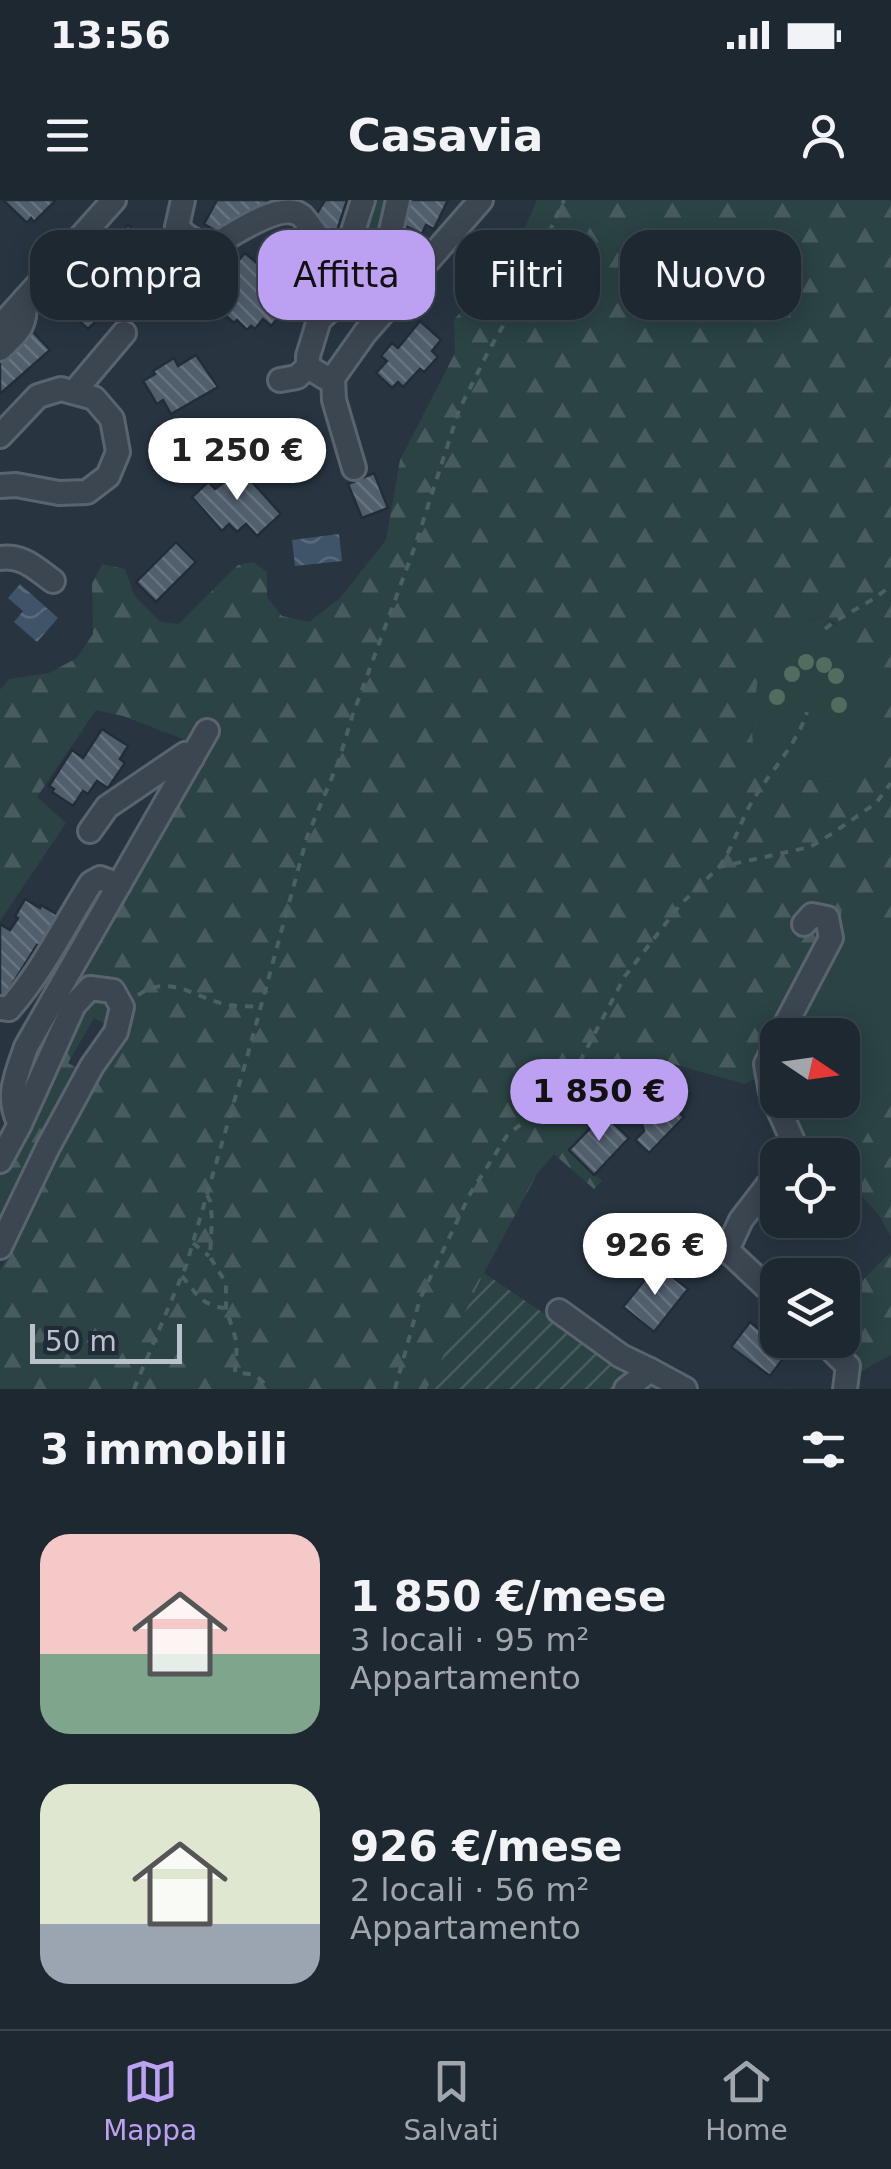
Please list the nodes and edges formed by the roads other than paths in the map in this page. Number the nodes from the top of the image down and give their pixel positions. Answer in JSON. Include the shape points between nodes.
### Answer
{"nodes":[{"id":1,"x":114,"y":200,"type":"edge"},
{"id":2,"x":183,"y":200,"type":"edge"},
{"id":3,"x":363,"y":200,"type":"edge"},
{"id":4,"x":398,"y":200,"type":"edge"},
{"id":5,"x":482,"y":200,"type":"edge"},
{"id":6,"x":9,"y":314,"type":"edge"},
{"id":7,"x":124,"y":334,"type":"dead end"},
{"id":8,"x":0,"y":349,"type":"edge"},
{"id":9,"x":308,"y":367,"type":"junction"},
{"id":10,"x":333,"y":378,"type":"junction"},
{"id":11,"x":280,"y":380,"type":"dead end"},
{"id":12,"x":74,"y":392,"type":"junction"},
{"id":13,"x":0,"y":436,"type":"edge"},
{"id":14,"x":354,"y":468,"type":"dead end"},
{"id":15,"x":0,"y":486,"type":"edge"},
{"id":16,"x":0,"y":558,"type":"edge"},
{"id":17,"x":53,"y":580,"type":"dead end"},
{"id":18,"x":90,"y":831,"type":"dead end"},
{"id":19,"x":119,"y":884,"type":"junction"},
{"id":20,"x":804,"y":924,"type":"dead end"},
{"id":21,"x":0,"y":1008,"type":"edge"},
{"id":22,"x":789,"y":1018,"type":"edge"},
{"id":23,"x":20,"y":1124,"type":"junction"},
{"id":24,"x":0,"y":1161,"type":"edge"},
{"id":25,"x":760,"y":1195,"type":"edge"},
{"id":26,"x":0,"y":1247,"type":"edge"},
{"id":27,"x":760,"y":1281,"type":"edge"},
{"id":28,"x":560,"y":1311,"type":"dead end"},
{"id":29,"x":840,"y":1358,"type":"edge"},
{"id":30,"x":650,"y":1370,"type":"junction"},
{"id":31,"x":626,"y":1389,"type":"edge"},
{"id":32,"x":684,"y":1389,"type":"edge"},
{"id":33,"x":845,"y":1389,"type":"edge"}],
"edges":[{"from":1,"to":6,"type":"street"},
{"from":2,"to":3,"type":"street","via":[[176,227],[196,242],[218,243],[276,208],[291,207],[332,253],[349,244]]},
{"from":4,"to":9,"type":"street","via":[[380,264],[319,320]]},
{"from":5,"to":10,"type":"street"},
{"from":6,"to":8,"type":"street","via":[[26,318]]},
{"from":7,"to":12,"type":"street"},
{"from":9,"to":10,"type":"street"},
{"from":9,"to":11,"type":"street"},
{"from":10,"to":14,"type":"street"},
{"from":12,"to":13,"type":"street","via":[[38,396]]},
{"from":12,"to":15,"type":"street","via":[[94,398],[112,419],[118,452],[108,476],[87,492]]},
{"from":16,"to":17,"type":"street","via":[[22,558]]},
{"from":18,"to":19,"type":"street","via":[[107,807],[200,745]]},
{"from":19,"to":21,"type":"street","via":[[100,878],[91,883],[22,994],[10,1009]]},
{"from":19,"to":23,"type":"street","via":[[26,1047],[12,1089]]},
{"from":20,"to":22,"type":"street","via":[[812,915],[827,918],[831,938]]},
{"from":23,"to":24,"type":"street"},
{"from":23,"to":26,"type":"street","via":[[74,1005],[90,988],[113,991],[122,1006],[116,1032],[48,1147]]},
{"from":25,"to":27,"type":"street","via":[[727,1250]]},
{"from":28,"to":30,"type":"street"},
{"from":29,"to":33,"type":"street","via":[[848,1366]]},
{"from":30,"to":31,"type":"street"},
{"from":30,"to":32,"type":"street"}]}
